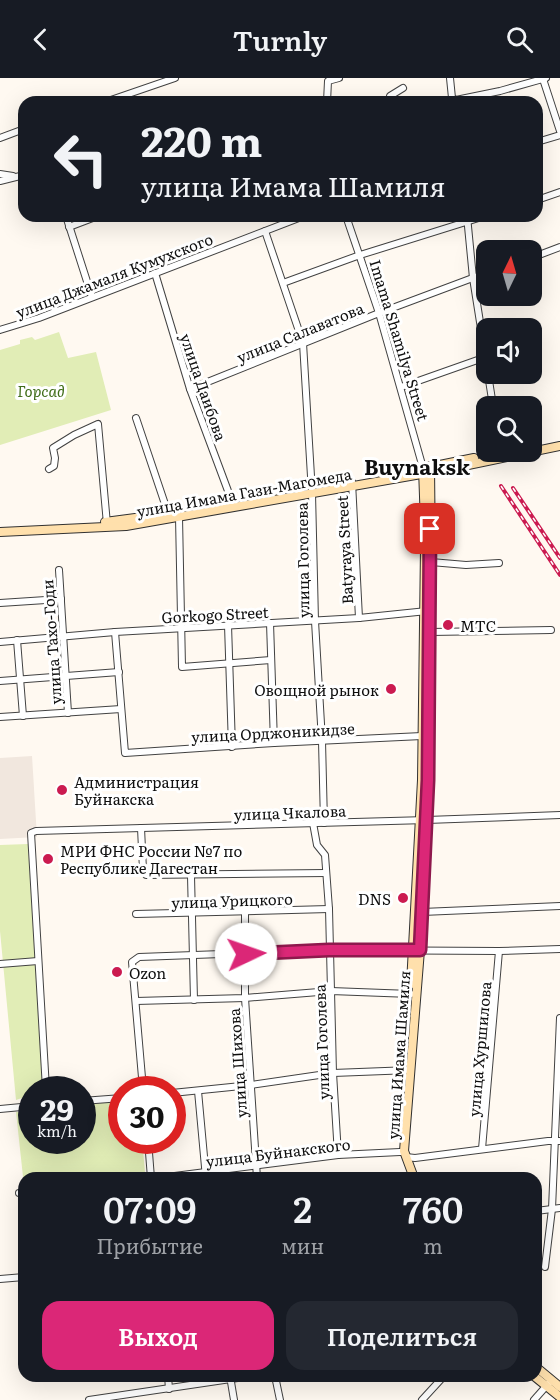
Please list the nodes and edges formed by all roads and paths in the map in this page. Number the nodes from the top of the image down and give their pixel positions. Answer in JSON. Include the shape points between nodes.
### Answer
{"nodes":[{"id":1,"x":175,"y":78,"type":"edge"},
{"id":2,"x":339,"y":78,"type":"edge"},
{"id":3,"x":450,"y":78,"type":"edge"},
{"id":4,"x":545,"y":78,"type":"edge"},
{"id":5,"x":403,"y":88,"type":"dead end"},
{"id":6,"x":122,"y":96,"type":"edge"},
{"id":7,"x":327,"y":96,"type":"edge"},
{"id":8,"x":390,"y":96,"type":"edge"},
{"id":9,"x":452,"y":96,"type":"edge"},
{"id":10,"x":477,"y":96,"type":"edge"},
{"id":11,"x":18,"y":131,"type":"edge"},
{"id":12,"x":560,"y":133,"type":"edge"},
{"id":13,"x":0,"y":138,"type":"edge"},
{"id":14,"x":543,"y":140,"type":"edge"},
{"id":15,"x":0,"y":174,"type":"edge"},
{"id":16,"x":18,"y":176,"type":"edge"},
{"id":17,"x":18,"y":176,"type":"edge"},
{"id":18,"x":0,"y":181,"type":"edge"},
{"id":19,"x":560,"y":192,"type":"edge"},
{"id":20,"x":543,"y":198,"type":"edge"},
{"id":21,"x":68,"y":222,"type":"edge"},
{"id":22,"x":82,"y":222,"type":"edge"},
{"id":23,"x":288,"y":222,"type":"edge"},
{"id":24,"x":348,"y":222,"type":"edge"},
{"id":25,"x":458,"y":222,"type":"edge"},
{"id":26,"x":467,"y":222,"type":"edge"},
{"id":27,"x":69,"y":227,"type":"junction"},
{"id":28,"x":265,"y":231,"type":"junction"},
{"id":29,"x":560,"y":247,"type":"edge"},
{"id":30,"x":542,"y":254,"type":"edge"},
{"id":31,"x":360,"y":255,"type":"junction"},
{"id":32,"x":155,"y":273,"type":"junction"},
{"id":33,"x":476,"y":277,"type":"edge"},
{"id":34,"x":472,"y":278,"type":"junction"},
{"id":35,"x":283,"y":283,"type":"junction"},
{"id":36,"x":92,"y":297,"type":"junction"},
{"id":37,"x":379,"y":313,"type":"junction"},
{"id":38,"x":479,"y":318,"type":"edge"},
{"id":39,"x":0,"y":330,"type":"edge"},
{"id":40,"x":303,"y":343,"type":"junction"},
{"id":41,"x":476,"y":361,"type":"edge"},
{"id":42,"x":401,"y":387,"type":"junction"},
{"id":43,"x":190,"y":389,"type":"junction"},
{"id":44,"x":136,"y":418,"type":"dead end"},
{"id":45,"x":560,"y":441,"type":"edge"},
{"id":46,"x":542,"y":445,"type":"edge"},
{"id":47,"x":560,"y":446,"type":"edge"},
{"id":48,"x":542,"y":449,"type":"edge"},
{"id":49,"x":476,"y":459,"type":"edge"},
{"id":50,"x":50,"y":469,"type":"dead end"},
{"id":51,"x":427,"y":469,"type":"junction"},
{"id":52,"x":352,"y":484,"type":"junction"},
{"id":53,"x":312,"y":491,"type":"junction"},
{"id":54,"x":233,"y":505,"type":"junction"},
{"id":55,"x":172,"y":517,"type":"junction"},
{"id":56,"x":107,"y":525,"type":"junction"},
{"id":57,"x":0,"y":530,"type":"edge"},
{"id":58,"x":431,"y":562,"type":"junction"},
{"id":59,"x":499,"y":564,"type":"dead end"},
{"id":60,"x":59,"y":570,"type":"dead end"},
{"id":61,"x":61,"y":599,"type":"junction"},
{"id":62,"x":0,"y":603,"type":"edge"},
{"id":63,"x":428,"y":611,"type":"junction"},
{"id":64,"x":359,"y":618,"type":"junction"},
{"id":65,"x":315,"y":621,"type":"junction"},
{"id":66,"x":270,"y":623,"type":"junction"},
{"id":67,"x":228,"y":625,"type":"junction"},
{"id":68,"x":180,"y":628,"type":"junction"},
{"id":69,"x":551,"y":630,"type":"dead end"},
{"id":70,"x":115,"y":632,"type":"junction"},
{"id":71,"x":430,"y":632,"type":"junction"},
{"id":72,"x":62,"y":637,"type":"junction"},
{"id":73,"x":17,"y":640,"type":"junction"},
{"id":74,"x":0,"y":642,"type":"edge"},
{"id":75,"x":271,"y":660,"type":"junction"},
{"id":76,"x":228,"y":663,"type":"junction"},
{"id":77,"x":119,"y":672,"type":"junction"},
{"id":78,"x":65,"y":677,"type":"junction"},
{"id":79,"x":20,"y":680,"type":"junction"},
{"id":80,"x":0,"y":681,"type":"edge"},
{"id":81,"x":121,"y":709,"type":"junction"},
{"id":82,"x":68,"y":713,"type":"junction"},
{"id":83,"x":23,"y":716,"type":"junction"},
{"id":84,"x":0,"y":717,"type":"edge"},
{"id":85,"x":422,"y":736,"type":"junction"},
{"id":86,"x":322,"y":741,"type":"junction"},
{"id":87,"x":274,"y":743,"type":"junction"},
{"id":88,"x":232,"y":747,"type":"junction"},
{"id":89,"x":560,"y":815,"type":"edge"},
{"id":90,"x":423,"y":820,"type":"junction"},
{"id":91,"x":313,"y":823,"type":"junction"},
{"id":92,"x":324,"y":823,"type":"junction"},
{"id":93,"x":141,"y":828,"type":"junction"},
{"id":94,"x":326,"y":873,"type":"junction"},
{"id":95,"x":191,"y":876,"type":"junction"},
{"id":96,"x":560,"y":906,"type":"edge"},
{"id":97,"x":329,"y":909,"type":"junction"},
{"id":98,"x":245,"y":912,"type":"junction"},
{"id":99,"x":422,"y":912,"type":"junction"},
{"id":100,"x":136,"y":914,"type":"dead end"},
{"id":101,"x":192,"y":914,"type":"junction"},
{"id":102,"x":560,"y":949,"type":"edge"},
{"id":103,"x":329,"y":950,"type":"junction"},
{"id":104,"x":417,"y":950,"type":"junction"},
{"id":105,"x":499,"y":951,"type":"junction"},
{"id":106,"x":246,"y":954,"type":"junction"},
{"id":107,"x":193,"y":956,"type":"junction"},
{"id":108,"x":38,"y":962,"type":"junction"},
{"id":109,"x":0,"y":964,"type":"edge"},
{"id":110,"x":331,"y":991,"type":"junction"},
{"id":111,"x":411,"y":994,"type":"junction"},
{"id":112,"x":245,"y":998,"type":"junction"},
{"id":113,"x":194,"y":1000,"type":"junction"},
{"id":114,"x":136,"y":1001,"type":"junction"},
{"id":115,"x":560,"y":1018,"type":"edge"},
{"id":116,"x":560,"y":1028,"type":"edge"},
{"id":117,"x":409,"y":1071,"type":"junction"},
{"id":118,"x":333,"y":1073,"type":"junction"},
{"id":119,"x":45,"y":1076,"type":"edge"},
{"id":120,"x":142,"y":1076,"type":"edge"},
{"id":121,"x":251,"y":1085,"type":"junction"},
{"id":122,"x":198,"y":1091,"type":"junction"},
{"id":123,"x":186,"y":1092,"type":"edge"},
{"id":124,"x":18,"y":1107,"type":"edge"},
{"id":125,"x":0,"y":1109,"type":"edge"},
{"id":126,"x":557,"y":1141,"type":"edge"},
{"id":127,"x":482,"y":1149,"type":"junction"},
{"id":128,"x":149,"y":1154,"type":"edge"},
{"id":129,"x":338,"y":1155,"type":"junction"},
{"id":130,"x":403,"y":1155,"type":"junction"},
{"id":131,"x":256,"y":1167,"type":"junction"},
{"id":132,"x":151,"y":1172,"type":"edge"},
{"id":133,"x":206,"y":1172,"type":"edge"},
{"id":134,"x":225,"y":1172,"type":"edge"},
{"id":135,"x":256,"y":1172,"type":"edge"},
{"id":136,"x":407,"y":1172,"type":"edge"},
{"id":137,"x":411,"y":1172,"type":"edge"},
{"id":138,"x":560,"y":1208,"type":"edge"},
{"id":139,"x":552,"y":1209,"type":"junction"},
{"id":140,"x":542,"y":1210,"type":"edge"},
{"id":141,"x":545,"y":1267,"type":"dead end"},
{"id":142,"x":18,"y":1278,"type":"edge"},
{"id":143,"x":0,"y":1279,"type":"edge"},
{"id":144,"x":542,"y":1373,"type":"edge"},
{"id":145,"x":551,"y":1380,"type":"junction"},
{"id":146,"x":168,"y":1382,"type":"edge"},
{"id":147,"x":205,"y":1382,"type":"edge"},
{"id":148,"x":232,"y":1382,"type":"edge"},
{"id":149,"x":276,"y":1382,"type":"edge"},
{"id":150,"x":438,"y":1382,"type":"edge"},
{"id":151,"x":541,"y":1382,"type":"edge"},
{"id":152,"x":560,"y":1387,"type":"edge"},
{"id":153,"x":169,"y":1389,"type":"junction"},
{"id":154,"x":560,"y":1397,"type":"edge"},
{"id":155,"x":89,"y":1400,"type":"edge"},
{"id":156,"x":234,"y":1400,"type":"edge"},
{"id":157,"x":280,"y":1400,"type":"edge"},
{"id":158,"x":422,"y":1400,"type":"edge"},
{"id":159,"x":534,"y":1400,"type":"edge"}],
"edges":[{"from":1,"to":6,"type":"street"},
{"from":2,"to":7,"type":"street","via":[[328,81]]},
{"from":3,"to":9,"type":"street"},
{"from":4,"to":10,"type":"street"},
{"from":4,"to":12,"type":"street"},
{"from":5,"to":8,"type":"street"},
{"from":11,"to":13,"type":"street"},
{"from":12,"to":14,"type":"street"},
{"from":15,"to":16,"type":"street"},
{"from":17,"to":18,"type":"street"},
{"from":19,"to":20,"type":"street"},
{"from":21,"to":27,"type":"street"},
{"from":22,"to":27,"type":"street"},
{"from":23,"to":28,"type":"street","name":"улица Джамаля Кумухского"},
{"from":24,"to":31,"type":"street","name":"Imama Shamilya Street"},
{"from":25,"to":31,"type":"street"},
{"from":26,"to":34,"type":"street"},
{"from":27,"to":36,"type":"street"},
{"from":28,"to":32,"type":"street","name":"улица Джамаля Кумухского"},
{"from":28,"to":35,"type":"street","name":"улица Гоголева"},
{"from":29,"to":30,"type":"street"},
{"from":31,"to":35,"type":"street"},
{"from":31,"to":37,"type":"street","name":"Imama Shamilya Street"},
{"from":32,"to":36,"type":"street","name":"улица Джамаля Кумухского"},
{"from":32,"to":43,"type":"street","name":"улица Даибова"},
{"from":33,"to":34,"type":"street","name":"улица Салаватова"},
{"from":34,"to":37,"type":"street","name":"улица Салаватова"},
{"from":34,"to":38,"type":"street"},
{"from":35,"to":40,"type":"street","name":"улица Гоголева"},
{"from":36,"to":39,"type":"street","name":"улица Джамаля Кумухского"},
{"from":37,"to":40,"type":"street","name":"улица Салаватова"},
{"from":37,"to":42,"type":"street","name":"Imama Shamilya Street"},
{"from":40,"to":43,"type":"street","name":"улица Салаватова"},
{"from":40,"to":53,"type":"street","name":"улица Гоголева"},
{"from":41,"to":42,"type":"street"},
{"from":42,"to":51,"type":"street","name":"Imama Shamilya Street"},
{"from":43,"to":54,"type":"street","name":"улица Даибова"},
{"from":44,"to":55,"type":"street"},
{"from":45,"to":46,"type":"main road"},
{"from":47,"to":48,"type":"main road","name":"улица Имама Гази-Магомеда"},
{"from":49,"to":51,"type":"main road","name":"улица Имама Гази-Магомеда"},
{"from":50,"to":56,"type":"street","via":[[54,466],[53,448],[98,424]]},
{"from":51,"to":52,"type":"main road","name":"улица Имама Гази-Магомеда"},
{"from":51,"to":58,"type":"main road","name":"улица Имама Шамиля"},
{"from":51,"to":63,"type":"main road","name":"улица Имама Шамиля"},
{"from":52,"to":53,"type":"main road","name":"улица Имама Гази-Магомеда"},
{"from":52,"to":64,"type":"street","name":"Batyraya Street"},
{"from":53,"to":54,"type":"main road","name":"улица Имама Гази-Магомеда"},
{"from":53,"to":65,"type":"street","name":"улица Гоголева"},
{"from":54,"to":55,"type":"main road","name":"улица Имама Гази-Магомеда"},
{"from":55,"to":56,"type":"main road","name":"улица Имама Гази-Магомеда"},
{"from":55,"to":68,"type":"street"},
{"from":56,"to":57,"type":"main road","name":"улица Имама Гази-Магомеда"},
{"from":58,"to":59,"type":"street"},
{"from":58,"to":63,"type":"main road","name":"улица Имама Шамиля"},
{"from":60,"to":61,"type":"street","name":"улица Тахо-Годи"},
{"from":61,"to":62,"type":"street"},
{"from":61,"to":72,"type":"street","name":"улица Тахо-Годи"},
{"from":63,"to":64,"type":"street","name":"Gorkogo Street"},
{"from":63,"to":71,"type":"main road","name":"улица Имама Шамиля"},
{"from":63,"to":85,"type":"main road","name":"улица Имама Шамиля"},
{"from":64,"to":65,"type":"street","name":"Gorkogo Street"},
{"from":65,"to":66,"type":"street","name":"Gorkogo Street"},
{"from":65,"to":86,"type":"street","name":"улица Гоголева"},
{"from":66,"to":67,"type":"street","name":"Gorkogo Street"},
{"from":66,"to":75,"type":"street"},
{"from":67,"to":68,"type":"street","name":"Gorkogo Street"},
{"from":67,"to":76,"type":"street"},
{"from":68,"to":70,"type":"street","name":"Gorkogo Street"},
{"from":68,"to":76,"type":"street","via":[[182,667]]},
{"from":69,"to":71,"type":"street"},
{"from":70,"to":72,"type":"street","name":"Gorkogo Street"},
{"from":70,"to":77,"type":"street"},
{"from":71,"to":90,"type":"main road","name":"улица Имама Шамиля"},
{"from":72,"to":73,"type":"street","name":"Gorkogo Street"},
{"from":72,"to":78,"type":"street","name":"улица Тахо-Годи"},
{"from":73,"to":74,"type":"street","name":"Gorkogo Street"},
{"from":73,"to":79,"type":"street"},
{"from":75,"to":76,"type":"street"},
{"from":75,"to":87,"type":"street"},
{"from":76,"to":88,"type":"street"},
{"from":77,"to":78,"type":"street"},
{"from":77,"to":81,"type":"street"},
{"from":78,"to":79,"type":"street"},
{"from":78,"to":82,"type":"street","name":"улица Тахо-Годи"},
{"from":79,"to":80,"type":"street"},
{"from":79,"to":83,"type":"street"},
{"from":81,"to":82,"type":"street"},
{"from":81,"to":88,"type":"street","name":"улица Орджоникидзе","via":[[125,753]]},
{"from":82,"to":83,"type":"street"},
{"from":83,"to":84,"type":"street"},
{"from":85,"to":86,"type":"street","name":"улица Орджоникидзе"},
{"from":85,"to":90,"type":"main road","name":"улица Имама Шамиля"},
{"from":86,"to":87,"type":"street","name":"улица Орджоникидзе"},
{"from":86,"to":92,"type":"street","name":"улица Гоголева"},
{"from":87,"to":88,"type":"street","name":"улица Орджоникидзе"},
{"from":89,"to":90,"type":"street","name":"улица Чкалова"},
{"from":90,"to":92,"type":"street","name":"улица Чкалова"},
{"from":90,"to":99,"type":"main road","name":"улица Имама Шамиля"},
{"from":90,"to":104,"type":"main road","name":"улица Имама Шамиля"},
{"from":91,"to":92,"type":"street","name":"улица Чкалова"},
{"from":91,"to":93,"type":"street","name":"улица Чкалова"},
{"from":91,"to":94,"type":"street","name":"улица Гоголева","via":[[316,845],[325,855]]},
{"from":93,"to":95,"type":"street","via":[[146,875]]},
{"from":93,"to":108,"type":"street","name":"улица Чкалова","via":[[31,833]]},
{"from":94,"to":95,"type":"street"},
{"from":94,"to":97,"type":"street","name":"улица Гоголева"},
{"from":95,"to":101,"type":"street"},
{"from":96,"to":99,"type":"street"},
{"from":97,"to":98,"type":"street","name":"улица Урицкого"},
{"from":97,"to":103,"type":"street","name":"улица Гоголева"},
{"from":98,"to":101,"type":"street","name":"улица Урицкого"},
{"from":98,"to":106,"type":"street","name":"улица Шихова"},
{"from":99,"to":104,"type":"main road","name":"улица Имама Шамиля"},
{"from":100,"to":101,"type":"street","name":"улица Урицкого"},
{"from":101,"to":107,"type":"street"},
{"from":102,"to":105,"type":"street"},
{"from":103,"to":104,"type":"street"},
{"from":103,"to":106,"type":"street"},
{"from":103,"to":110,"type":"street","name":"улица Гоголева"},
{"from":104,"to":105,"type":"street"},
{"from":104,"to":111,"type":"main road","name":"улица Имама Шамиля"},
{"from":104,"to":117,"type":"main road","name":"улица Имама Шамиля"},
{"from":105,"to":127,"type":"street","name":"улица Хуршилова"},
{"from":106,"to":107,"type":"street"},
{"from":106,"to":112,"type":"street","name":"улица Шихова"},
{"from":107,"to":113,"type":"street"},
{"from":107,"to":114,"type":"street","via":[[135,959],[132,962]]},
{"from":108,"to":109,"type":"street"},
{"from":108,"to":119,"type":"street"},
{"from":110,"to":111,"type":"street"},
{"from":110,"to":112,"type":"street"},
{"from":110,"to":118,"type":"street","name":"улица Гоголева"},
{"from":111,"to":117,"type":"main road","name":"улица Имама Шамиля"},
{"from":112,"to":113,"type":"street"},
{"from":112,"to":121,"type":"street","name":"улица Шихова"},
{"from":113,"to":114,"type":"street"},
{"from":114,"to":120,"type":"street"},
{"from":115,"to":116,"type":"street"},
{"from":116,"to":126,"type":"street"},
{"from":117,"to":118,"type":"street"},
{"from":117,"to":130,"type":"main road","name":"улица Имама Шамиля"},
{"from":118,"to":121,"type":"street"},
{"from":118,"to":129,"type":"street","name":"улица Гоголева"},
{"from":121,"to":122,"type":"street"},
{"from":121,"to":131,"type":"street","name":"улица Шихова"},
{"from":122,"to":123,"type":"street"},
{"from":122,"to":133,"type":"street"},
{"from":124,"to":125,"type":"street"},
{"from":126,"to":127,"type":"street","name":"улица Буйнакского"},
{"from":126,"to":139,"type":"street"},
{"from":127,"to":130,"type":"street","name":"улица Буйнакского","via":[[415,1158]]},
{"from":128,"to":132,"type":"street"},
{"from":129,"to":130,"type":"street","name":"улица Буйнакского"},
{"from":129,"to":131,"type":"street","name":"улица Буйнакского"},
{"from":130,"to":136,"type":"main road","name":"улица Имама Шамиля"},
{"from":130,"to":137,"type":"main road","name":"улица Имама Шамиля"},
{"from":131,"to":134,"type":"street","name":"улица Буйнакского"},
{"from":131,"to":135,"type":"street","name":"улица Шихова"},
{"from":138,"to":139,"type":"street"},
{"from":139,"to":140,"type":"street"},
{"from":139,"to":141,"type":"street"},
{"from":142,"to":143,"type":"street"},
{"from":144,"to":145,"type":"main road"},
{"from":145,"to":152,"type":"main road"},
{"from":145,"to":159,"type":"street"},
{"from":146,"to":153,"type":"street"},
{"from":147,"to":153,"type":"street"},
{"from":148,"to":156,"type":"street"},
{"from":149,"to":157,"type":"street"},
{"from":150,"to":158,"type":"street"},
{"from":151,"to":154,"type":"main road"},
{"from":153,"to":155,"type":"street"}]}
